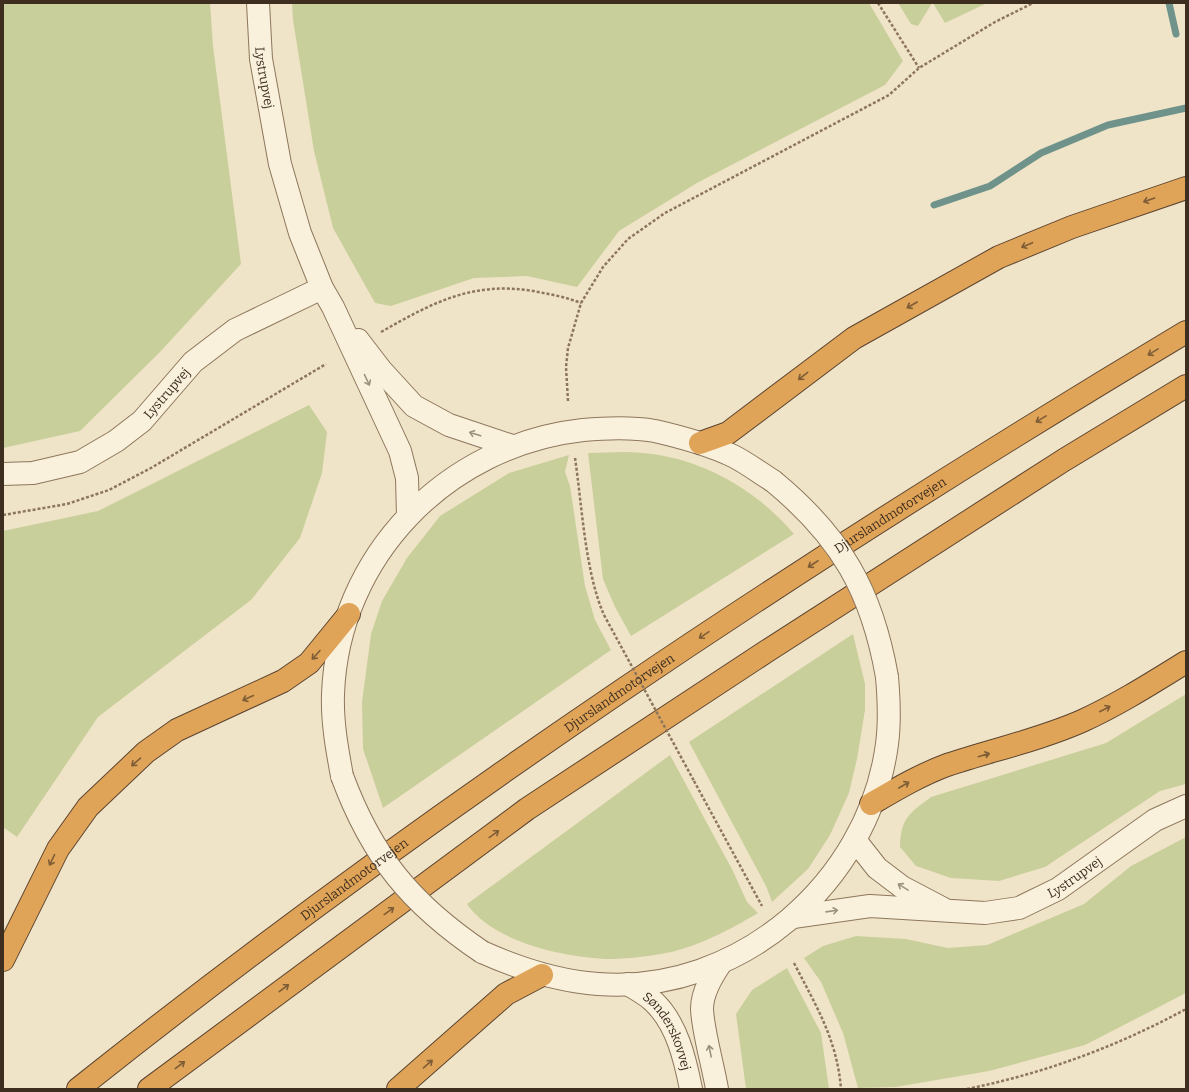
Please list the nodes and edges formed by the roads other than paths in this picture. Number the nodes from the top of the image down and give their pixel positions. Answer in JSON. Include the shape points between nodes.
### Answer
{"nodes":[{"id":1,"x":258,"y":3,"type":"edge"},
{"id":2,"x":1186,"y":188,"type":"edge"},
{"id":3,"x":322,"y":288,"type":"junction"},
{"id":4,"x":333,"y":307,"type":"junction"},
{"id":5,"x":1186,"y":332,"type":"edge"},
{"id":6,"x":1186,"y":386,"type":"edge"},
{"id":7,"x":700,"y":443,"type":"junction"},
{"id":8,"x":512,"y":446,"type":"junction"},
{"id":9,"x":3,"y":474,"type":"edge"},
{"id":10,"x":408,"y":516,"type":"junction"},
{"id":11,"x":349,"y":614,"type":"junction"},
{"id":12,"x":1186,"y":662,"type":"edge"},
{"id":13,"x":871,"y":804,"type":"junction"},
{"id":14,"x":1186,"y":806,"type":"edge"},
{"id":15,"x":855,"y":840,"type":"junction"},
{"id":16,"x":950,"y":912,"type":"junction"},
{"id":17,"x":793,"y":917,"type":"junction"},
{"id":18,"x":3,"y":960,"type":"edge"},
{"id":19,"x":721,"y":963,"type":"junction"},
{"id":20,"x":542,"y":975,"type":"junction"},
{"id":21,"x":628,"y":984,"type":"junction"},
{"id":22,"x":78,"y":1089,"type":"edge"},
{"id":23,"x":149,"y":1089,"type":"edge"},
{"id":24,"x":398,"y":1089,"type":"edge"},
{"id":25,"x":691,"y":1089,"type":"edge"},
{"id":26,"x":717,"y":1089,"type":"edge"}],
"edges":[{"from":1,"to":3,"type":"street","name":"Lystrupvej","via":[[260,59],[280,164],[300,233]]},
{"from":2,"to":7,"type":"highway","one_way":true,"via":[[1072,227],[999,257],[854,338],[728,433]]},
{"from":3,"to":4,"type":"street","name":"Lystrupvej"},
{"from":3,"to":9,"type":"street","name":"Lystrupvej","via":[[235,330],[193,362],[142,421],[116,441],[80,462],[33,473]]},
{"from":8,"to":4,"type":"street","name":"Lystrupvej","one_way":true,"via":[[449,425],[414,406],[381,370]]},
{"from":4,"to":10,"type":"street","name":"Lystrupvej","one_way":true,"via":[[400,451],[407,478]]},
{"from":5,"to":22,"type":"highway","name":"Djurslandmotorvejen","one_way":true,"via":[[1038,420],[738,612],[499,773],[285,930]]},
{"from":23,"to":6,"type":"highway","one_way":true,"via":[[527,809],[773,646],[1064,460]]},
{"from":7,"to":8,"type":"street","via":[[653,431],[606,428],[558,433]]},
{"from":7,"to":13,"type":"street","bridge":true,"via":[[734,456],[774,481],[799,502],[842,553],[859,582],[881,644],[887,677],[889,712],[887,744]]},
{"from":8,"to":10,"type":"street","via":[[474,464],[439,487]]},
{"from":10,"to":11,"type":"street","via":[[384,546],[364,579]]},
{"from":11,"to":18,"type":"highway","one_way":true,"via":[[309,663],[284,681],[177,730],[146,752],[88,807],[58,848]]},
{"from":11,"to":20,"type":"street","bridge":true,"via":[[338,654],[333,694],[335,735],[342,776],[368,836],[406,889],[455,934],[482,952]]},
{"from":13,"to":12,"type":"highway","one_way":true,"via":[[910,781],[946,766],[1021,744],[1082,721],[1139,691]]},
{"from":13,"to":15,"type":"street"},
{"from":14,"to":16,"type":"street","name":"Lystrupvej","via":[[1155,820],[1058,890],[1019,908],[985,913]]},
{"from":16,"to":15,"type":"street","name":"Lystrupvej","one_way":true,"via":[[902,887],[877,868]]},
{"from":15,"to":17,"type":"street","via":[[826,884]]},
{"from":17,"to":16,"type":"street","name":"Lystrupvej","one_way":true,"via":[[870,906]]},
{"from":17,"to":19,"type":"street"},
{"from":19,"to":21,"type":"street","via":[[660,981]]},
{"from":26,"to":19,"type":"street","one_way":true,"via":[[702,1008],[707,988]]},
{"from":20,"to":21,"type":"street","via":[[592,984]]},
{"from":24,"to":20,"type":"highway","one_way":true,"via":[[506,994]]},
{"from":21,"to":25,"type":"street","name":"Sønderskovvej","via":[[654,1002],[669,1023],[684,1055]]}]}
